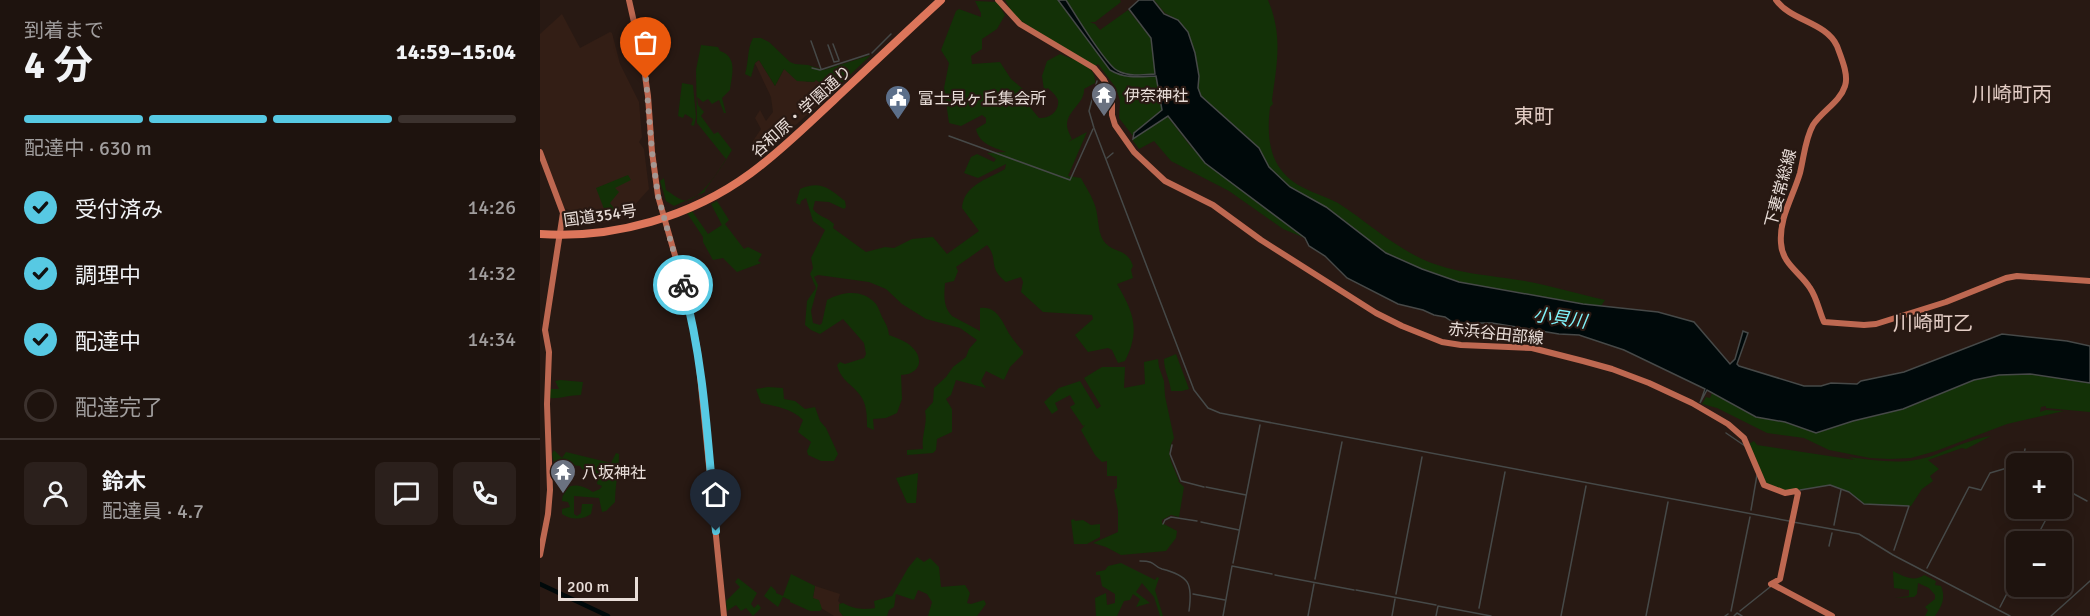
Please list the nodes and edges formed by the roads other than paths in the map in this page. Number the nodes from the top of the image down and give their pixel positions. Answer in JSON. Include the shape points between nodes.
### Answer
{"nodes":[{"id":1,"x":629,"y":0,"type":"edge"},
{"id":2,"x":935,"y":0,"type":"edge"},
{"id":3,"x":940,"y":0,"type":"edge"},
{"id":4,"x":998,"y":0,"type":"edge"},
{"id":5,"x":1776,"y":0,"type":"edge"},
{"id":6,"x":540,"y":152,"type":"edge"},
{"id":7,"x":663,"y":216,"type":"junction"},
{"id":8,"x":540,"y":232,"type":"edge"},
{"id":9,"x":561,"y":233,"type":"junction"},
{"id":10,"x":2090,"y":281,"type":"edge"},
{"id":11,"x":540,"y":555,"type":"edge"},
{"id":12,"x":723,"y":616,"type":"edge"},
{"id":13,"x":1832,"y":616,"type":"edge"}],
"edges":[{"from":1,"to":7,"type":"main road","via":[[643,62]]},
{"from":2,"to":7,"type":"highway","name":"谷和原・学園通り","via":[[760,161],[707,196]]},
{"from":3,"to":7,"type":"highway","name":"谷和原・学園通り","via":[[763,164],[716,195]]},
{"from":4,"to":13,"type":"main road","name":"赤浜谷田部線","via":[[1024,28],[1094,68],[1112,96],[1115,125],[1134,152],[1165,181],[1213,205],[1376,312],[1442,342],[1532,348],[1612,369],[1649,383],[1728,424],[1744,438],[1764,485],[1785,493],[1798,492],[1779,579],[1772,584]]},
{"from":5,"to":10,"type":"main road","name":"下妻常総線","via":[[1832,38],[1845,76],[1842,92],[1807,138],[1781,237],[1784,256],[1810,287],[1824,322],[1876,324],[2017,276]]},
{"from":6,"to":9,"type":"main road","via":[[563,210]]},
{"from":7,"to":9,"type":"highway","name":"国道354号"},
{"from":7,"to":12,"type":"main road","via":[[697,346]]},
{"from":8,"to":9,"type":"highway","name":"国道354号"},
{"from":9,"to":11,"type":"main road","via":[[545,330],[549,352],[550,490]]}]}
